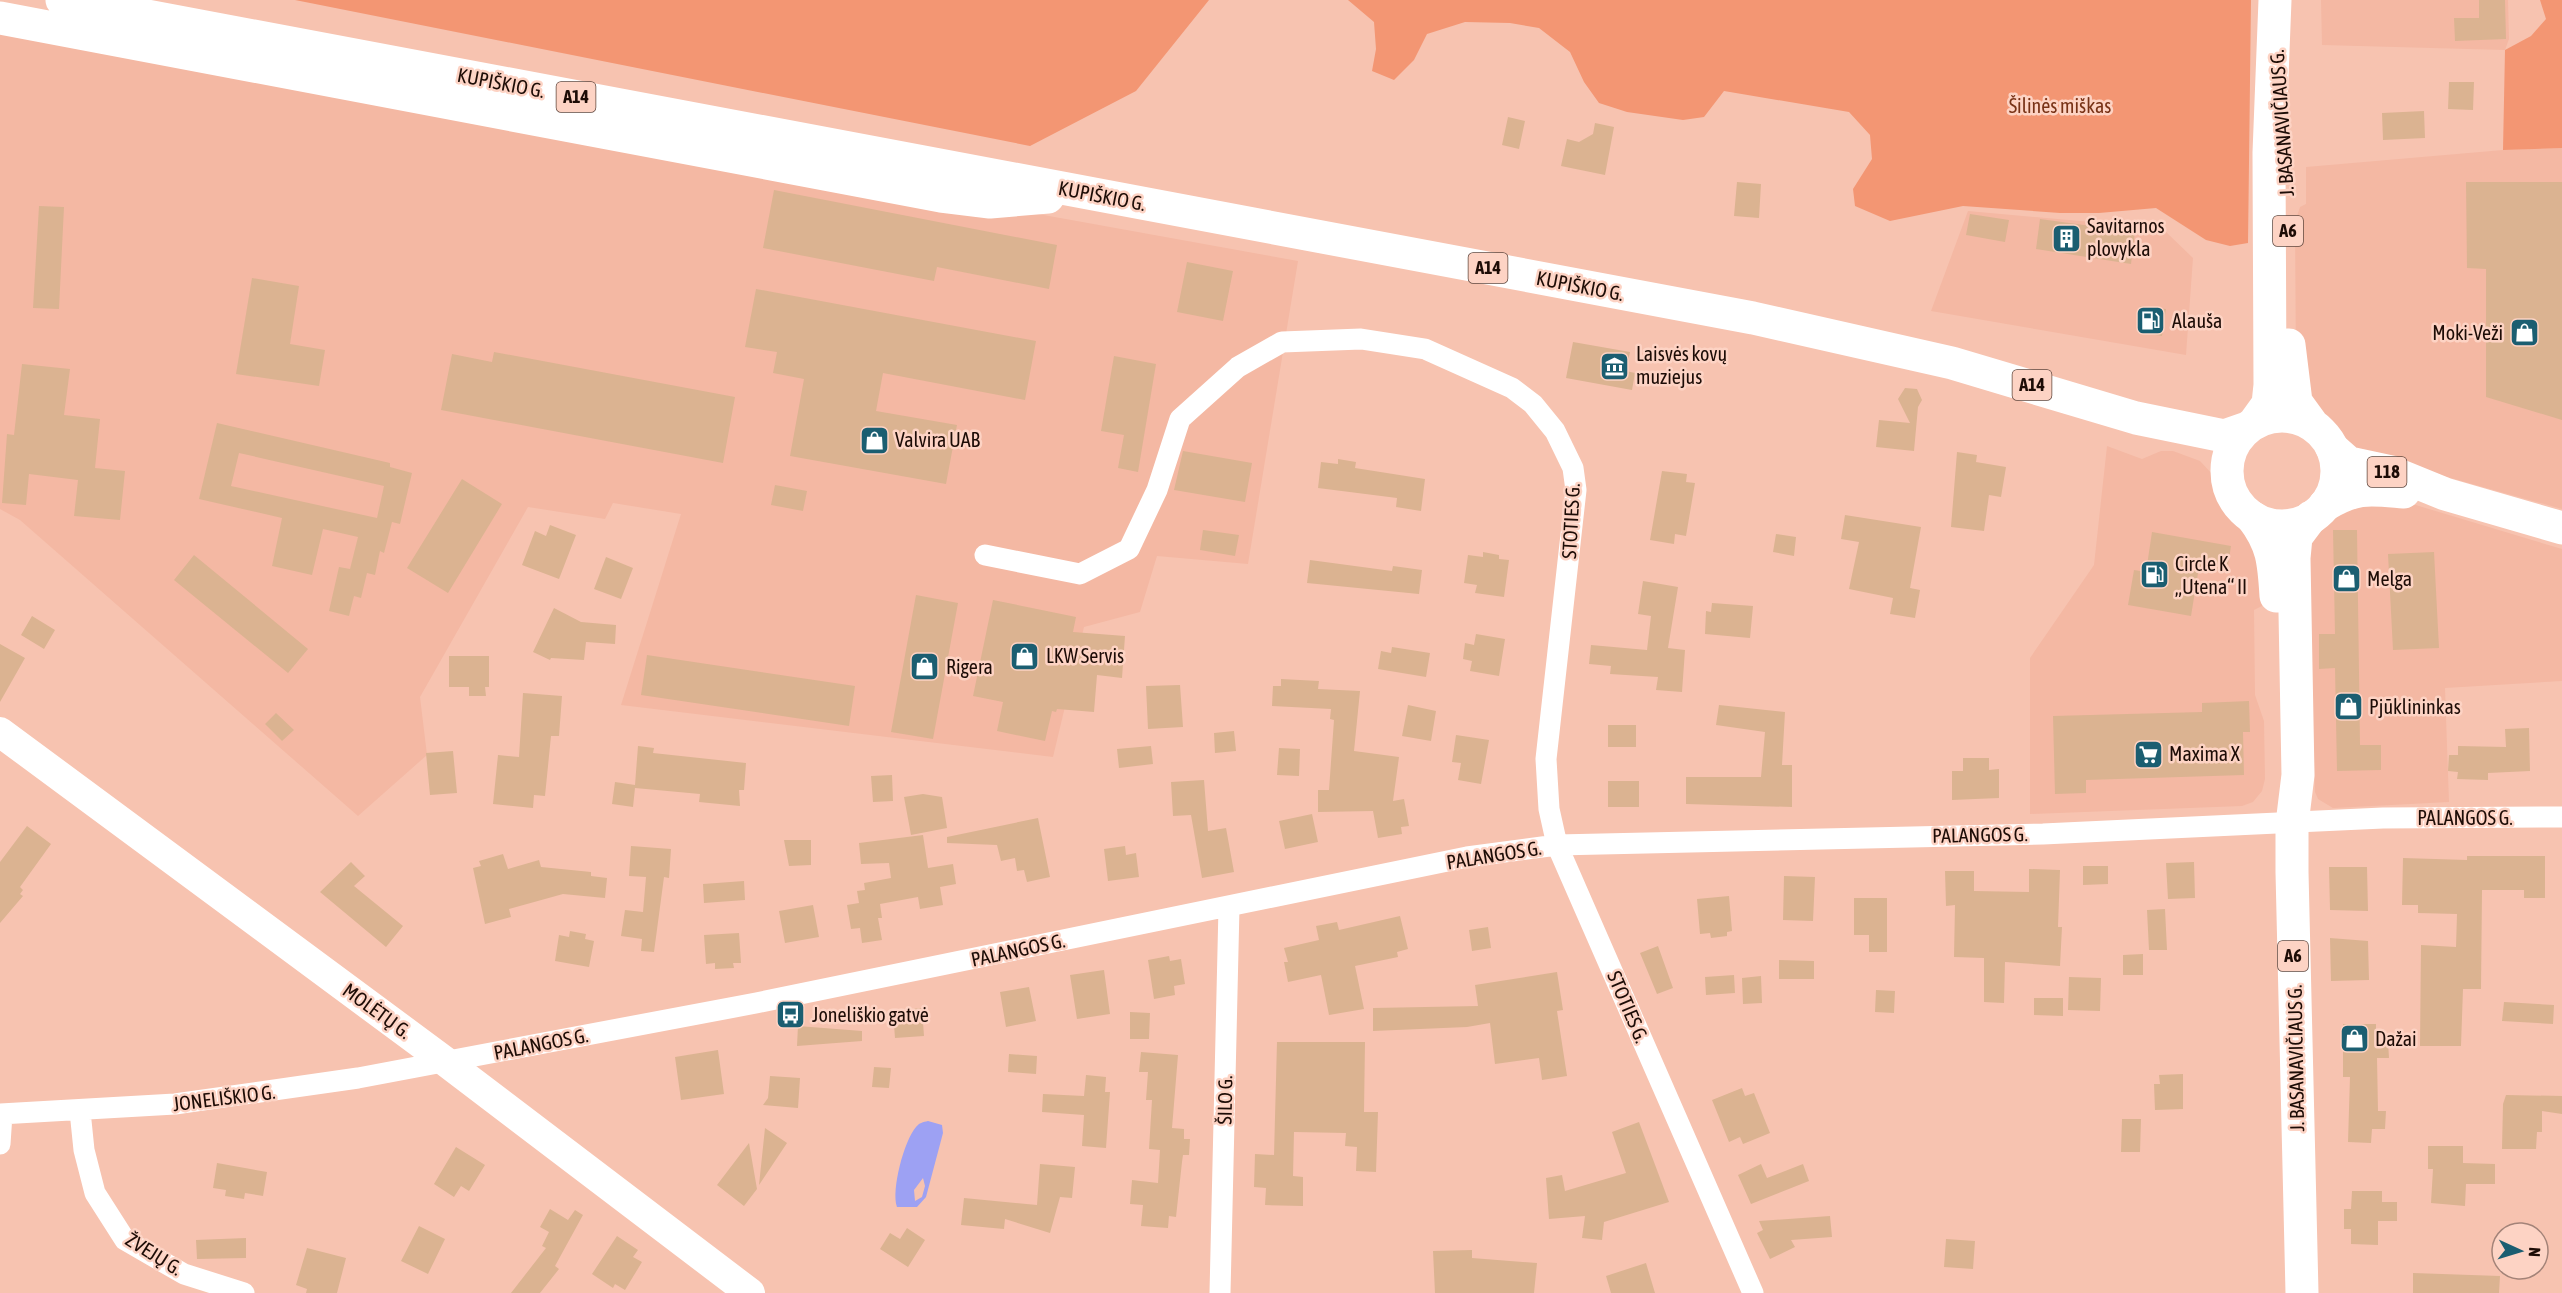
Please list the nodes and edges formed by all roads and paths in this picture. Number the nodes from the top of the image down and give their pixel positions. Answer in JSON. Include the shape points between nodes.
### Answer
{"nodes":[{"id":1,"x":62,"y":0,"type":"edge"},
{"id":2,"x":2275,"y":0,"type":"edge"},
{"id":3,"x":0,"y":18,"type":"edge"},
{"id":4,"x":2275,"y":32,"type":"junction"},
{"id":5,"x":1089,"y":193,"type":"junction"},
{"id":6,"x":2136,"y":418,"type":"junction"},
{"id":7,"x":2251,"y":425,"type":"junction"},
{"id":8,"x":2322,"y":436,"type":"junction"},
{"id":9,"x":2228,"y":479,"type":"junction"},
{"id":10,"x":2445,"y":494,"type":"junction"},
{"id":11,"x":2318,"y":511,"type":"junction"},
{"id":12,"x":2252,"y":517,"type":"junction"},
{"id":13,"x":2562,"y":528,"type":"edge"},
{"id":14,"x":985,"y":555,"type":"dead end"},
{"id":15,"x":0,"y":732,"type":"edge"},
{"id":16,"x":2562,"y":817,"type":"edge"},
{"id":17,"x":2292,"y":824,"type":"junction"},
{"id":18,"x":1557,"y":845,"type":"junction"},
{"id":19,"x":1229,"y":907,"type":"junction"},
{"id":20,"x":446,"y":1062,"type":"junction"},
{"id":21,"x":81,"y":1111,"type":"junction"},
{"id":22,"x":1,"y":1114,"type":"edge"},
{"id":23,"x":0,"y":1144,"type":"edge"},
{"id":24,"x":244,"y":1293,"type":"edge"},
{"id":25,"x":750,"y":1293,"type":"edge"},
{"id":26,"x":1220,"y":1293,"type":"edge"},
{"id":27,"x":1753,"y":1293,"type":"edge"},
{"id":28,"x":2302,"y":1293,"type":"edge"}],
"edges":[{"from":1,"to":5,"type":"main road","name":"KUPIŠKIO G.","number":"A14"},
{"from":2,"to":4,"type":"main road","name":"J. BASANAVIČIAUS G.","number":"A6"},
{"from":3,"to":5,"type":"main road","via":[[940,196],[990,202]]},
{"from":4,"to":7,"type":"main road","name":"J. BASANAVIČIAUS G.","number":"A6","via":[[2269,153],[2270,385],[2268,404]]},
{"from":4,"to":8,"type":"main road","name":"J. BASANAVIČIAUS G.","number":"A6","via":[[2288,154],[2289,364],[2296,402]]},
{"from":5,"to":6,"type":"main road","name":"KUPIŠKIO G.","number":"A14","via":[[1823,333],[1971,368]]},
{"from":6,"to":7,"type":"main road","name":"KUPIŠKIO G.","number":"A14","via":[[2224,436]]},
{"from":6,"to":9,"type":"main road","name":"KUPIŠKIO G.","number":"A14","via":[[2215,459]]},
{"from":7,"to":8,"type":"main road","via":[[2284,416]]},
{"from":7,"to":9,"type":"main road","via":[[2230,451]]},
{"from":8,"to":10,"type":"main road","number":"118","via":[[2349,463],[2400,475]]},
{"from":8,"to":11,"type":"main road","via":[[2336,462],[2336,477],[2333,492]]},
{"from":9,"to":12,"type":"main road","via":[[2232,494]]},
{"from":10,"to":11,"type":"main road","number":"118","via":[[2367,489],[2348,492]]},
{"from":10,"to":13,"type":"main road","number":"118"},
{"from":11,"to":12,"type":"main road","via":[[2297,524],[2282,526]]},
{"from":11,"to":17,"type":"main road","name":"J. BASANAVIČIAUS G.","number":"A6","via":[[2296,537],[2294,558],[2298,765]]},
{"from":12,"to":17,"type":"main road","name":"J. BASANAVIČIAUS G.","number":"A6","via":[[2267,537],[2273,559],[2278,775]]},
{"from":14,"to":18,"type":"street","name":"STOTIES G.","via":[[1080,574],[1129,549],[1157,490],[1180,419],[1238,367],[1282,342],[1361,339],[1425,350],[1512,388],[1533,404],[1555,431],[1573,468],[1576,490],[1546,759],[1549,809]]},
{"from":15,"to":20,"type":"street","name":"MOLĖTŲ G."},
{"from":16,"to":17,"type":"street","name":"PALANGOS G.","via":[[2383,818]]},
{"from":17,"to":18,"type":"street","name":"PALANGOS G."},
{"from":17,"to":28,"type":"main road","name":"J. BASANAVIČIAUS G.","number":"A6"},
{"from":18,"to":19,"type":"street","name":"PALANGOS G.","via":[[1467,857]]},
{"from":18,"to":27,"type":"street","name":"STOTIES G."},
{"from":19,"to":20,"type":"street","name":"PALANGOS G."},
{"from":19,"to":26,"type":"street","name":"ŠILO G."},
{"from":20,"to":21,"type":"street","name":"JONELIŠKIO G.","via":[[251,1096]]},
{"from":20,"to":25,"type":"street","name":"MOLĖTŲ G."},
{"from":21,"to":22,"type":"street","name":"JONELIŠKIO G."},
{"from":21,"to":24,"type":"street","name":"ŽVEJŲ G.","via":[[84,1150],[95,1193],[124,1240],[184,1274]]},
{"from":22,"to":23,"type":"street"}]}
